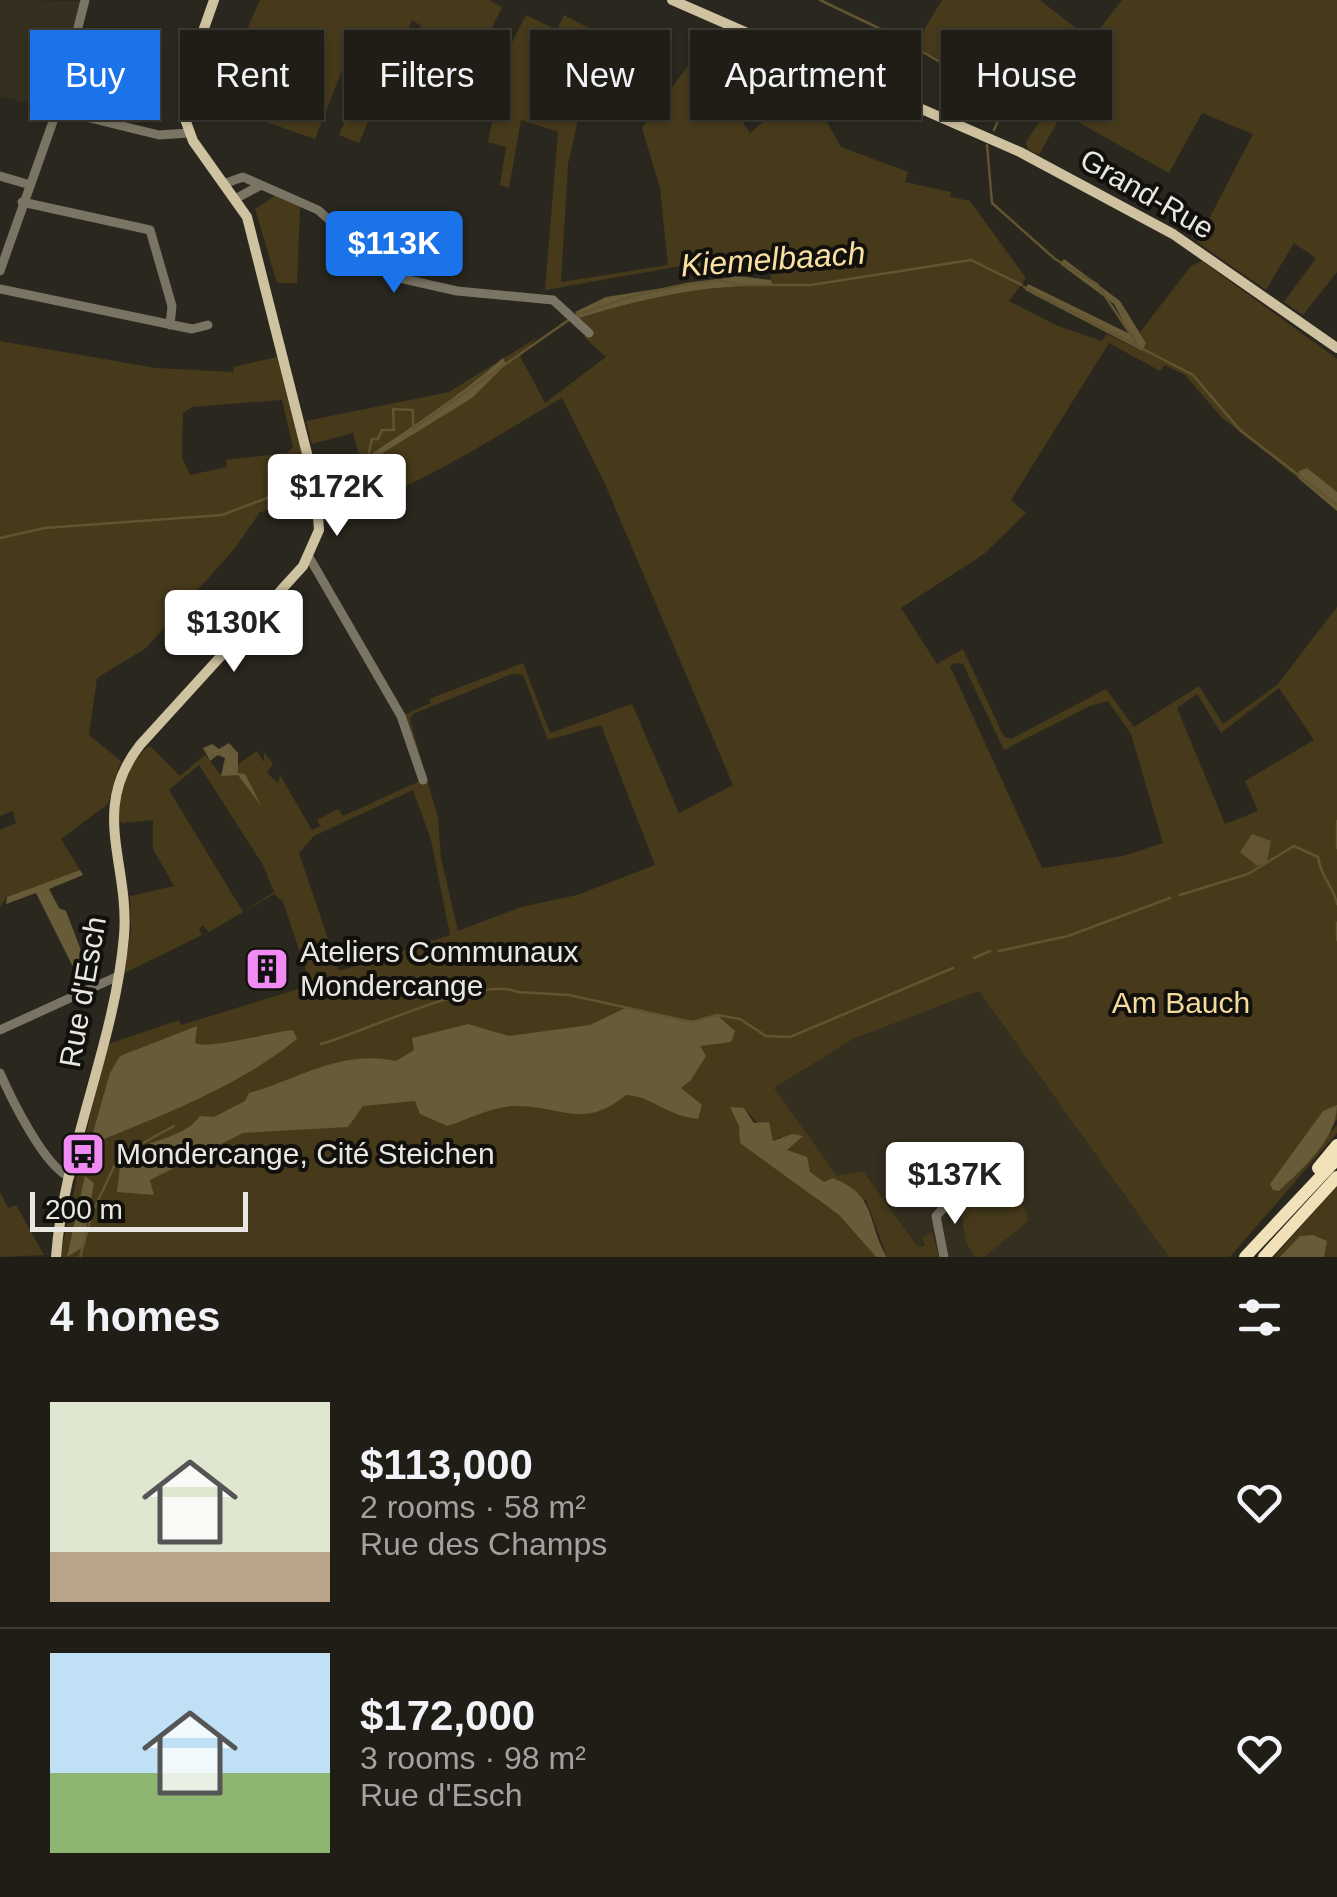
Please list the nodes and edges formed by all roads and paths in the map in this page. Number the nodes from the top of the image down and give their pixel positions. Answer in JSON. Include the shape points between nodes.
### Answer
{"nodes":[{"id":1,"x":84,"y":0,"type":"edge"},
{"id":2,"x":214,"y":0,"type":"edge"},
{"id":3,"x":672,"y":0,"type":"edge"},
{"id":4,"x":77,"y":30,"type":"edge"},
{"id":5,"x":54,"y":120,"type":"edge"},
{"id":6,"x":98,"y":120,"type":"edge"},
{"id":7,"x":189,"y":132,"type":"junction"},
{"id":8,"x":0,"y":176,"type":"edge"},
{"id":9,"x":226,"y":182,"type":"junction"},
{"id":10,"x":27,"y":184,"type":"junction"},
{"id":11,"x":263,"y":185,"type":"junction"},
{"id":12,"x":237,"y":198,"type":"junction"},
{"id":13,"x":22,"y":202,"type":"junction"},
{"id":14,"x":0,"y":271,"type":"edge"},
{"id":15,"x":0,"y":289,"type":"edge"},
{"id":16,"x":170,"y":324,"type":"junction"},
{"id":17,"x":208,"y":325,"type":"dead end"},
{"id":18,"x":588,"y":334,"type":"dead end"},
{"id":19,"x":1337,"y":348,"type":"edge"},
{"id":20,"x":309,"y":557,"type":"junction"},
{"id":21,"x":422,"y":780,"type":"dead end"},
{"id":22,"x":116,"y":978,"type":"junction"},
{"id":23,"x":0,"y":1030,"type":"edge"},
{"id":24,"x":0,"y":1072,"type":"edge"},
{"id":25,"x":1337,"y":1145,"type":"edge"},
{"id":26,"x":1337,"y":1159,"type":"edge"},
{"id":27,"x":70,"y":1177,"type":"junction"},
{"id":28,"x":1337,"y":1177,"type":"edge"},
{"id":29,"x":958,"y":1194,"type":"dead end"},
{"id":30,"x":1261,"y":1251,"type":"edge"},
{"id":31,"x":56,"y":1257,"type":"edge"},
{"id":32,"x":944,"y":1257,"type":"edge"},
{"id":33,"x":1245,"y":1257,"type":"edge"}],
"edges":[{"from":1,"to":4,"type":"street"},
{"from":2,"to":7,"type":"main road","via":[[190,68]]},
{"from":3,"to":19,"type":"main road","name":"Grand-Rue","via":[[986,134],[1173,234]]},
{"from":5,"to":10,"type":"street"},
{"from":6,"to":7,"type":"street","via":[[159,135]]},
{"from":7,"to":9,"type":"main road"},
{"from":8,"to":10,"type":"street"},
{"from":9,"to":11,"type":"street","via":[[243,177]]},
{"from":9,"to":12,"type":"main road"},
{"from":10,"to":13,"type":"street"},
{"from":11,"to":12,"type":"street"},
{"from":11,"to":18,"type":"street","via":[[331,218],[404,279],[553,300]]},
{"from":12,"to":20,"type":"main road","via":[[253,238],[318,500]]},
{"from":13,"to":14,"type":"street"},
{"from":13,"to":16,"type":"street","via":[[150,230],[172,306]]},
{"from":15,"to":16,"type":"street"},
{"from":16,"to":17,"type":"street"},
{"from":20,"to":21,"type":"street","via":[[401,716]]},
{"from":20,"to":22,"type":"main road","name":"Rue d'Esch","via":[[121,773],[113,812],[124,920]]},
{"from":22,"to":23,"type":"street"},
{"from":22,"to":27,"type":"main road","name":"Rue d'Esch"},
{"from":24,"to":27,"type":"street","via":[[33,1135],[58,1171]]},
{"from":25,"to":30,"type":"highway"},
{"from":26,"to":30,"type":"highway"},
{"from":27,"to":31,"type":"main road","name":"Rue d'Esch"},
{"from":28,"to":30,"type":"highway"},
{"from":29,"to":32,"type":"street","via":[[936,1216]]},
{"from":30,"to":33,"type":"highway"}]}
